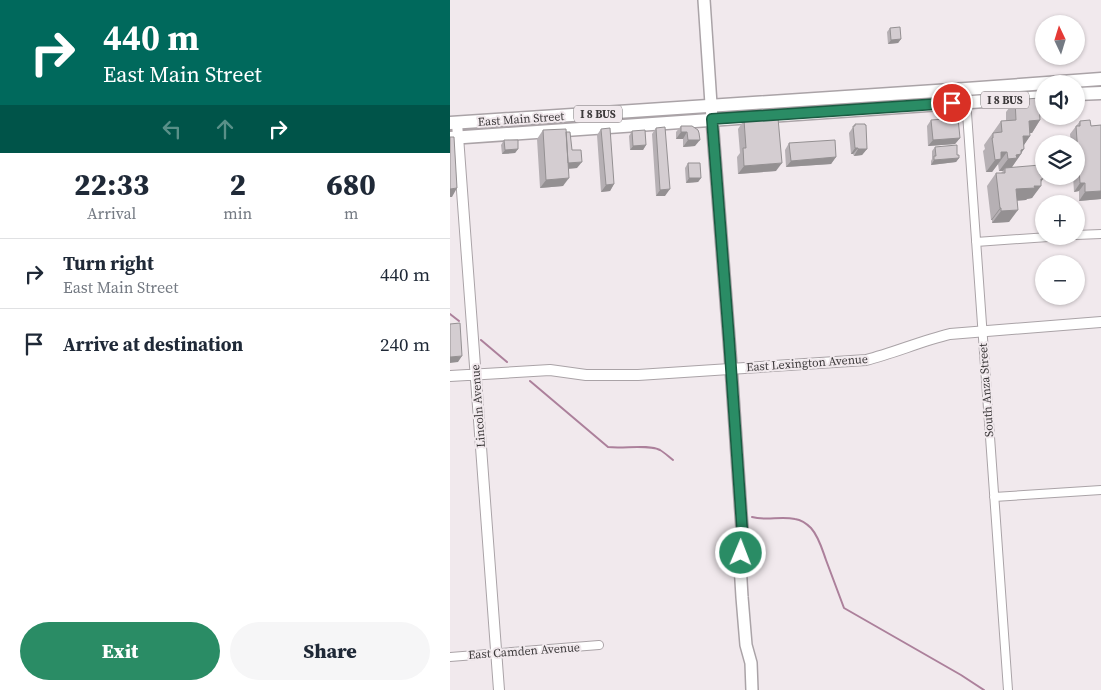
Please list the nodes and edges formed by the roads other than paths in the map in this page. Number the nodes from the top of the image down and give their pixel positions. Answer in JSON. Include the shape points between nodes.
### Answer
{"nodes":[{"id":1,"x":704,"y":0,"type":"edge"},
{"id":2,"x":1101,"y":79,"type":"edge"},
{"id":3,"x":966,"y":89,"type":"junction"},
{"id":4,"x":1101,"y":93,"type":"edge"},
{"id":5,"x":1085,"y":94,"type":"edge"},
{"id":6,"x":1035,"y":98,"type":"edge"},
{"id":7,"x":966,"y":102,"type":"junction"},
{"id":8,"x":711,"y":106,"type":"junction"},
{"id":9,"x":540,"y":118,"type":"junction"},
{"id":10,"x":712,"y":119,"type":"junction"},
{"id":11,"x":454,"y":123,"type":"edge"},
{"id":12,"x":540,"y":132,"type":"junction"},
{"id":13,"x":454,"y":138,"type":"edge"},
{"id":14,"x":1101,"y":234,"type":"edge"},
{"id":15,"x":1085,"y":235,"type":"edge"},
{"id":16,"x":1035,"y":238,"type":"edge"},
{"id":17,"x":976,"y":242,"type":"junction"},
{"id":18,"x":1101,"y":322,"type":"edge"},
{"id":19,"x":982,"y":331,"type":"junction"},
{"id":20,"x":731,"y":368,"type":"junction"},
{"id":21,"x":475,"y":375,"type":"junction"},
{"id":22,"x":450,"y":376,"type":"edge"},
{"id":23,"x":1101,"y":490,"type":"edge"},
{"id":24,"x":994,"y":497,"type":"junction"},
{"id":25,"x":599,"y":645,"type":"dead end"},
{"id":26,"x":496,"y":653,"type":"junction"},
{"id":27,"x":450,"y":657,"type":"edge"},
{"id":28,"x":499,"y":690,"type":"edge"},
{"id":29,"x":752,"y":690,"type":"edge"},
{"id":30,"x":1008,"y":690,"type":"edge"}],
"edges":[{"from":1,"to":8,"type":"main road"},
{"from":2,"to":3,"type":"main road","name":"East Main Street","number":"I 8 BUS"},
{"from":3,"to":7,"type":"street","name":"South Anza Street"},
{"from":3,"to":8,"type":"main road","name":"East Main Street","number":"I 8 BUS"},
{"from":4,"to":5,"type":"main road"},
{"from":6,"to":7,"type":"main road","name":"East Main Street","number":"I 8 BUS"},
{"from":7,"to":10,"type":"main road","name":"East Main Street","number":"I 8 BUS"},
{"from":7,"to":17,"type":"street","name":"South Anza Street"},
{"from":8,"to":9,"type":"main road","name":"East Main Street","number":"I 8 BUS"},
{"from":8,"to":10,"type":"main road"},
{"from":9,"to":11,"type":"main road","name":"East Main Street","number":"I 8 BUS"},
{"from":9,"to":12,"type":"main road"},
{"from":10,"to":12,"type":"main road","name":"East Main Street","number":"I 8 BUS"},
{"from":10,"to":20,"type":"main road"},
{"from":11,"to":13,"type":"street","name":"Lincoln Avenue"},
{"from":12,"to":13,"type":"main road","name":"East Main Street","number":"I 8 BUS"},
{"from":13,"to":21,"type":"street","name":"Lincoln Avenue"},
{"from":14,"to":15,"type":"street"},
{"from":16,"to":17,"type":"street"},
{"from":17,"to":19,"type":"street","name":"South Anza Street"},
{"from":18,"to":19,"type":"street","name":"East Lexington Avenue"},
{"from":19,"to":20,"type":"street","name":"East Lexington Avenue","via":[[941,336],[866,360]]},
{"from":19,"to":24,"type":"street","name":"South Anza Street"},
{"from":20,"to":21,"type":"street","name":"East Lexington Avenue","via":[[638,375],[586,375],[550,370]]},
{"from":20,"to":29,"type":"main road","via":[[743,542],[740,564],[742,597]]},
{"from":21,"to":22,"type":"street","name":"East Lexington Avenue"},
{"from":21,"to":26,"type":"street","name":"Lincoln Avenue"},
{"from":23,"to":24,"type":"street"},
{"from":24,"to":30,"type":"street","name":"South Anza Street"},
{"from":25,"to":26,"type":"street","name":"East Camden Avenue"},
{"from":26,"to":27,"type":"street","name":"East Camden Avenue"},
{"from":26,"to":28,"type":"street","name":"Lincoln Avenue"}]}
